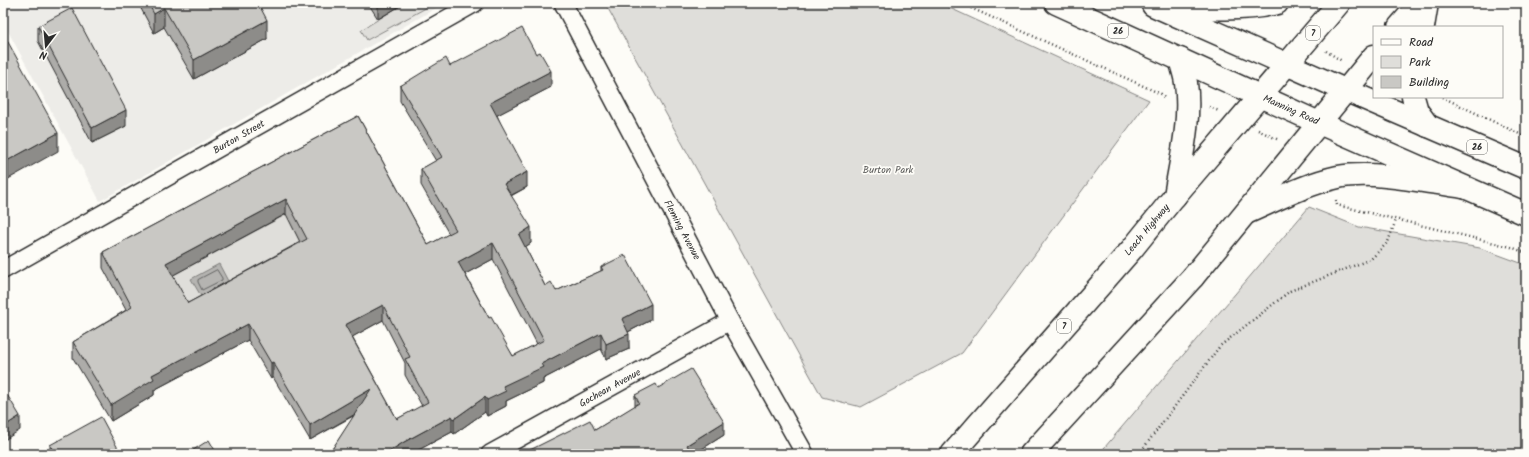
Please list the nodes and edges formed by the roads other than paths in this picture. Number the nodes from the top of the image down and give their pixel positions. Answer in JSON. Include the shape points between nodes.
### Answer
{"nodes":[{"id":1,"x":475,"y":3,"type":"edge"},
{"id":2,"x":563,"y":3,"type":"edge"},
{"id":3,"x":1056,"y":3,"type":"edge"},
{"id":4,"x":1150,"y":3,"type":"edge"},
{"id":5,"x":1277,"y":3,"type":"edge"},
{"id":6,"x":1339,"y":3,"type":"edge"},
{"id":7,"x":1420,"y":3,"type":"edge"},
{"id":8,"x":1427,"y":3,"type":"edge"},
{"id":9,"x":1400,"y":26,"type":"edge"},
{"id":10,"x":1423,"y":26,"type":"edge"},
{"id":11,"x":1373,"y":57,"type":"edge"},
{"id":12,"x":1180,"y":59,"type":"junction"},
{"id":13,"x":1286,"y":64,"type":"junction"},
{"id":14,"x":1345,"y":90,"type":"junction"},
{"id":15,"x":1260,"y":96,"type":"junction"},
{"id":16,"x":1413,"y":98,"type":"edge"},
{"id":17,"x":1319,"y":123,"type":"junction"},
{"id":18,"x":1428,"y":126,"type":"junction"},
{"id":19,"x":1526,"y":168,"type":"edge"},
{"id":20,"x":1463,"y":187,"type":"junction"},
{"id":21,"x":1174,"y":197,"type":"junction"},
{"id":22,"x":1526,"y":214,"type":"edge"},
{"id":23,"x":1243,"y":215,"type":"junction"},
{"id":24,"x":3,"y":270,"type":"edge"},
{"id":25,"x":730,"y":321,"type":"junction"},
{"id":26,"x":490,"y":454,"type":"edge"},
{"id":27,"x":805,"y":454,"type":"edge"},
{"id":28,"x":952,"y":454,"type":"edge"},
{"id":29,"x":1031,"y":454,"type":"edge"}],
"edges":[{"from":1,"to":24,"type":"street","name":"Burton Street"},
{"from":2,"to":25,"type":"street","name":"Fleming Avenue"},
{"from":3,"to":12,"type":"main road","name":"Manning Road","number":"26"},
{"from":4,"to":5,"type":"main road","via":[[1226,9]]},
{"from":4,"to":13,"type":"main road","number":"26"},
{"from":6,"to":13,"type":"main road","name":"Leach Highway","number":"7"},
{"from":7,"to":9,"type":"main road"},
{"from":8,"to":10,"type":"main road"},
{"from":11,"to":14,"type":"main road"},
{"from":12,"to":15,"type":"main road","name":"Manning Road","number":"26"},
{"from":12,"to":21,"type":"main road","via":[[1186,83],[1186,131]]},
{"from":13,"to":14,"type":"main road","number":"26"},
{"from":13,"to":15,"type":"main road","name":"Leach Highway","number":"7"},
{"from":14,"to":17,"type":"main road"},
{"from":14,"to":18,"type":"main road","number":"26"},
{"from":15,"to":17,"type":"main road","name":"Manning Road","number":"26"},
{"from":15,"to":21,"type":"main road","name":"Leach Highway","number":"7"},
{"from":16,"to":18,"type":"main road","via":[[1417,111]]},
{"from":17,"to":20,"type":"main road","name":"Manning Road","number":"26"},
{"from":17,"to":23,"type":"main road"},
{"from":18,"to":19,"type":"main road","number":"26"},
{"from":20,"to":22,"type":"main road","name":"Manning Road","number":"26"},
{"from":20,"to":23,"type":"main road","via":[[1355,175],[1319,182]]},
{"from":21,"to":28,"type":"main road","name":"Leach Highway","number":"7"},
{"from":23,"to":29,"type":"main road","via":[[1193,277]]},
{"from":25,"to":26,"type":"street","name":"Gochean Avenue"},
{"from":25,"to":27,"type":"street","name":"Fleming Avenue"}]}
